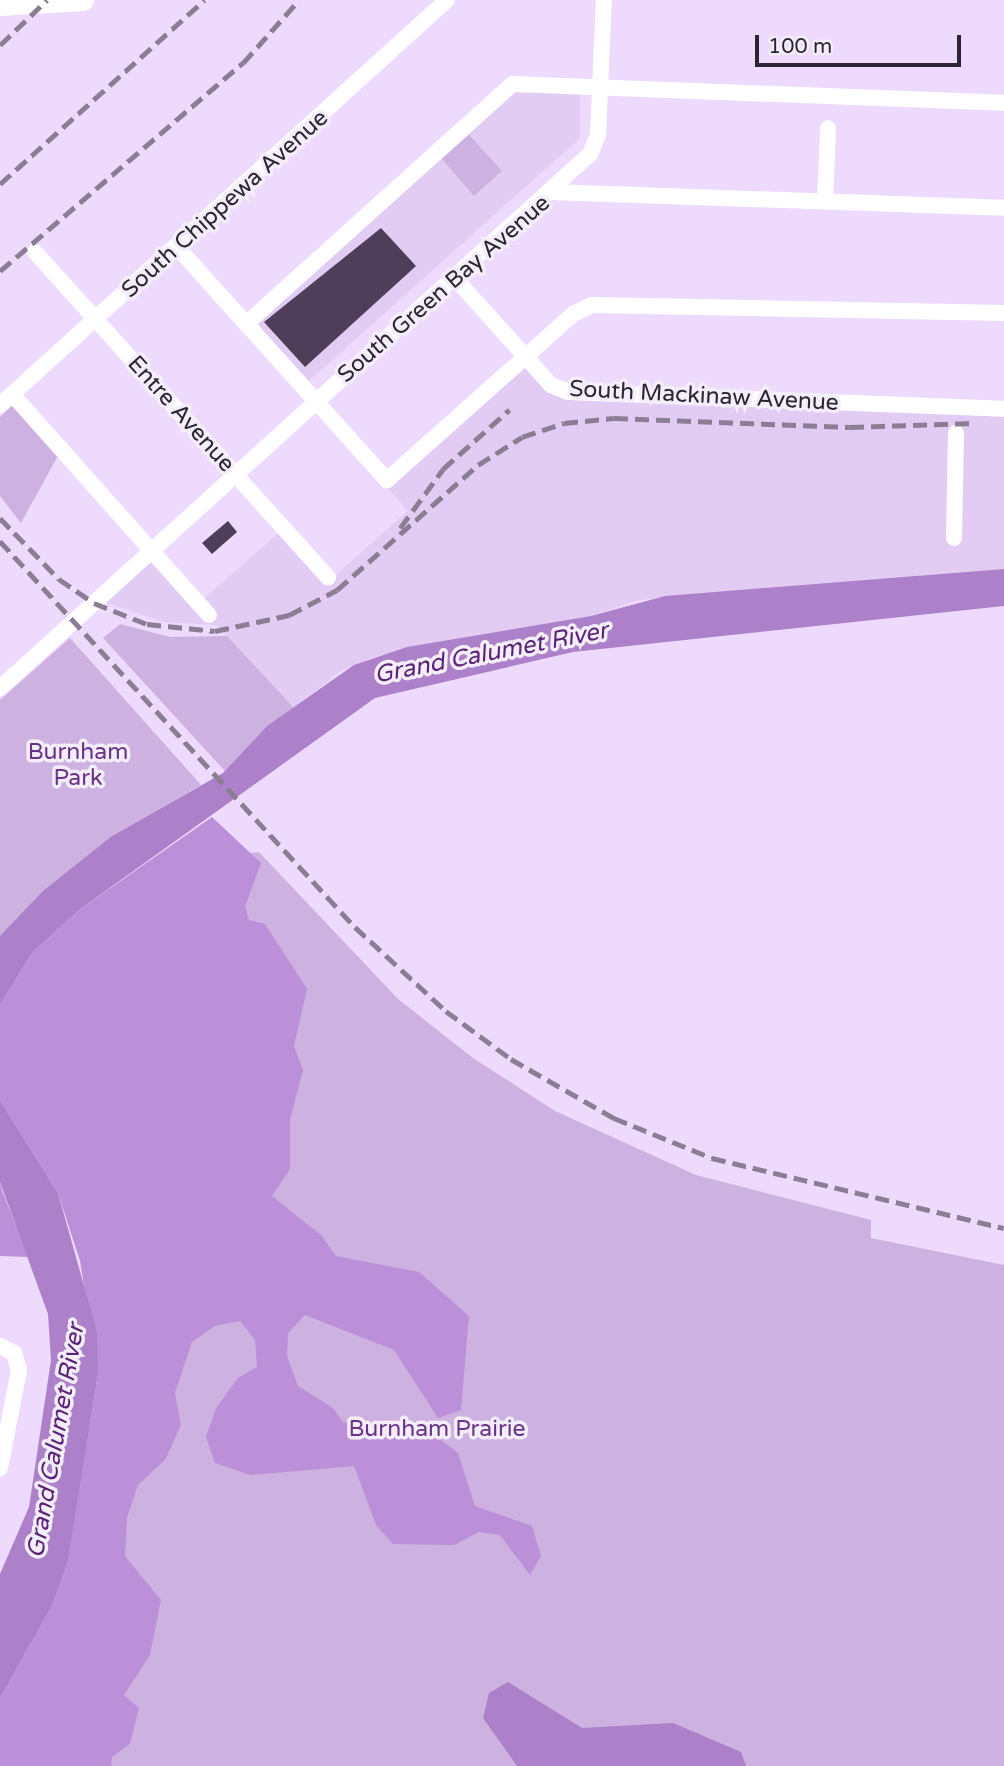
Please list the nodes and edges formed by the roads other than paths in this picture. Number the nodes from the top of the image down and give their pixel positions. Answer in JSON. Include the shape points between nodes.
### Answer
{"nodes":[{"id":1,"x":83,"y":0,"type":"edge"},
{"id":2,"x":447,"y":0,"type":"edge"},
{"id":3,"x":604,"y":0,"type":"edge"},
{"id":4,"x":0,"y":5,"type":"edge"},
{"id":5,"x":600,"y":88,"type":"junction"},
{"id":6,"x":1004,"y":103,"type":"edge"},
{"id":7,"x":828,"y":128,"type":"dead end"},
{"id":8,"x":551,"y":192,"type":"junction"},
{"id":9,"x":825,"y":201,"type":"junction"},
{"id":10,"x":1004,"y":208,"type":"edge"},
{"id":11,"x":177,"y":247,"type":"junction"},
{"id":12,"x":35,"y":251,"type":"dead end"},
{"id":13,"x":454,"y":277,"type":"junction"},
{"id":14,"x":1004,"y":313,"type":"edge"},
{"id":15,"x":96,"y":321,"type":"junction"},
{"id":16,"x":246,"y":324,"type":"junction"},
{"id":17,"x":526,"y":357,"type":"junction"},
{"id":18,"x":6,"y":400,"type":"edge"},
{"id":19,"x":316,"y":402,"type":"junction"},
{"id":20,"x":1004,"y":409,"type":"edge"},
{"id":21,"x":956,"y":433,"type":"dead end"},
{"id":22,"x":236,"y":474,"type":"junction"},
{"id":23,"x":954,"y":538,"type":"dead end"},
{"id":24,"x":151,"y":550,"type":"junction"},
{"id":25,"x":328,"y":577,"type":"dead end"},
{"id":26,"x":209,"y":615,"type":"dead end"},
{"id":27,"x":0,"y":688,"type":"edge"},
{"id":28,"x":0,"y":1346,"type":"edge"},
{"id":29,"x":0,"y":1468,"type":"edge"}],
"edges":[{"from":1,"to":4,"type":"main road"},
{"from":2,"to":11,"type":"street","name":"South Chippewa Avenue"},
{"from":3,"to":5,"type":"street"},
{"from":5,"to":6,"type":"street"},
{"from":5,"to":8,"type":"street","via":[[595,145]]},
{"from":5,"to":16,"type":"street","via":[[513,84]]},
{"from":7,"to":9,"type":"street"},
{"from":8,"to":9,"type":"street","name":"South Green Bay Avenue"},
{"from":8,"to":13,"type":"street","name":"South Green Bay Avenue"},
{"from":9,"to":10,"type":"street","name":"South Green Bay Avenue"},
{"from":11,"to":15,"type":"street","name":"South Chippewa Avenue"},
{"from":11,"to":16,"type":"street"},
{"from":12,"to":15,"type":"street","name":"Entre Avenue"},
{"from":13,"to":17,"type":"street","name":"South Mackinaw Avenue"},
{"from":13,"to":19,"type":"street","name":"South Green Bay Avenue"},
{"from":14,"to":17,"type":"street","via":[[606,302],[573,314]]},
{"from":15,"to":18,"type":"street","name":"South Chippewa Avenue"},
{"from":15,"to":22,"type":"street","name":"Entre Avenue"},
{"from":16,"to":19,"type":"street"},
{"from":17,"to":19,"type":"street","via":[[387,480]]},
{"from":17,"to":20,"type":"street","name":"South Mackinaw Avenue","via":[[551,385],[568,392]]},
{"from":18,"to":24,"type":"street"},
{"from":19,"to":22,"type":"street","name":"South Green Bay Avenue"},
{"from":21,"to":23,"type":"street"},
{"from":22,"to":24,"type":"street","name":"South Green Bay Avenue"},
{"from":22,"to":25,"type":"street","name":"Entre Avenue"},
{"from":24,"to":26,"type":"street"},
{"from":24,"to":27,"type":"street","name":"South Green Bay Avenue"},
{"from":28,"to":29,"type":"street","via":[[14,1353],[19,1370]]}]}
